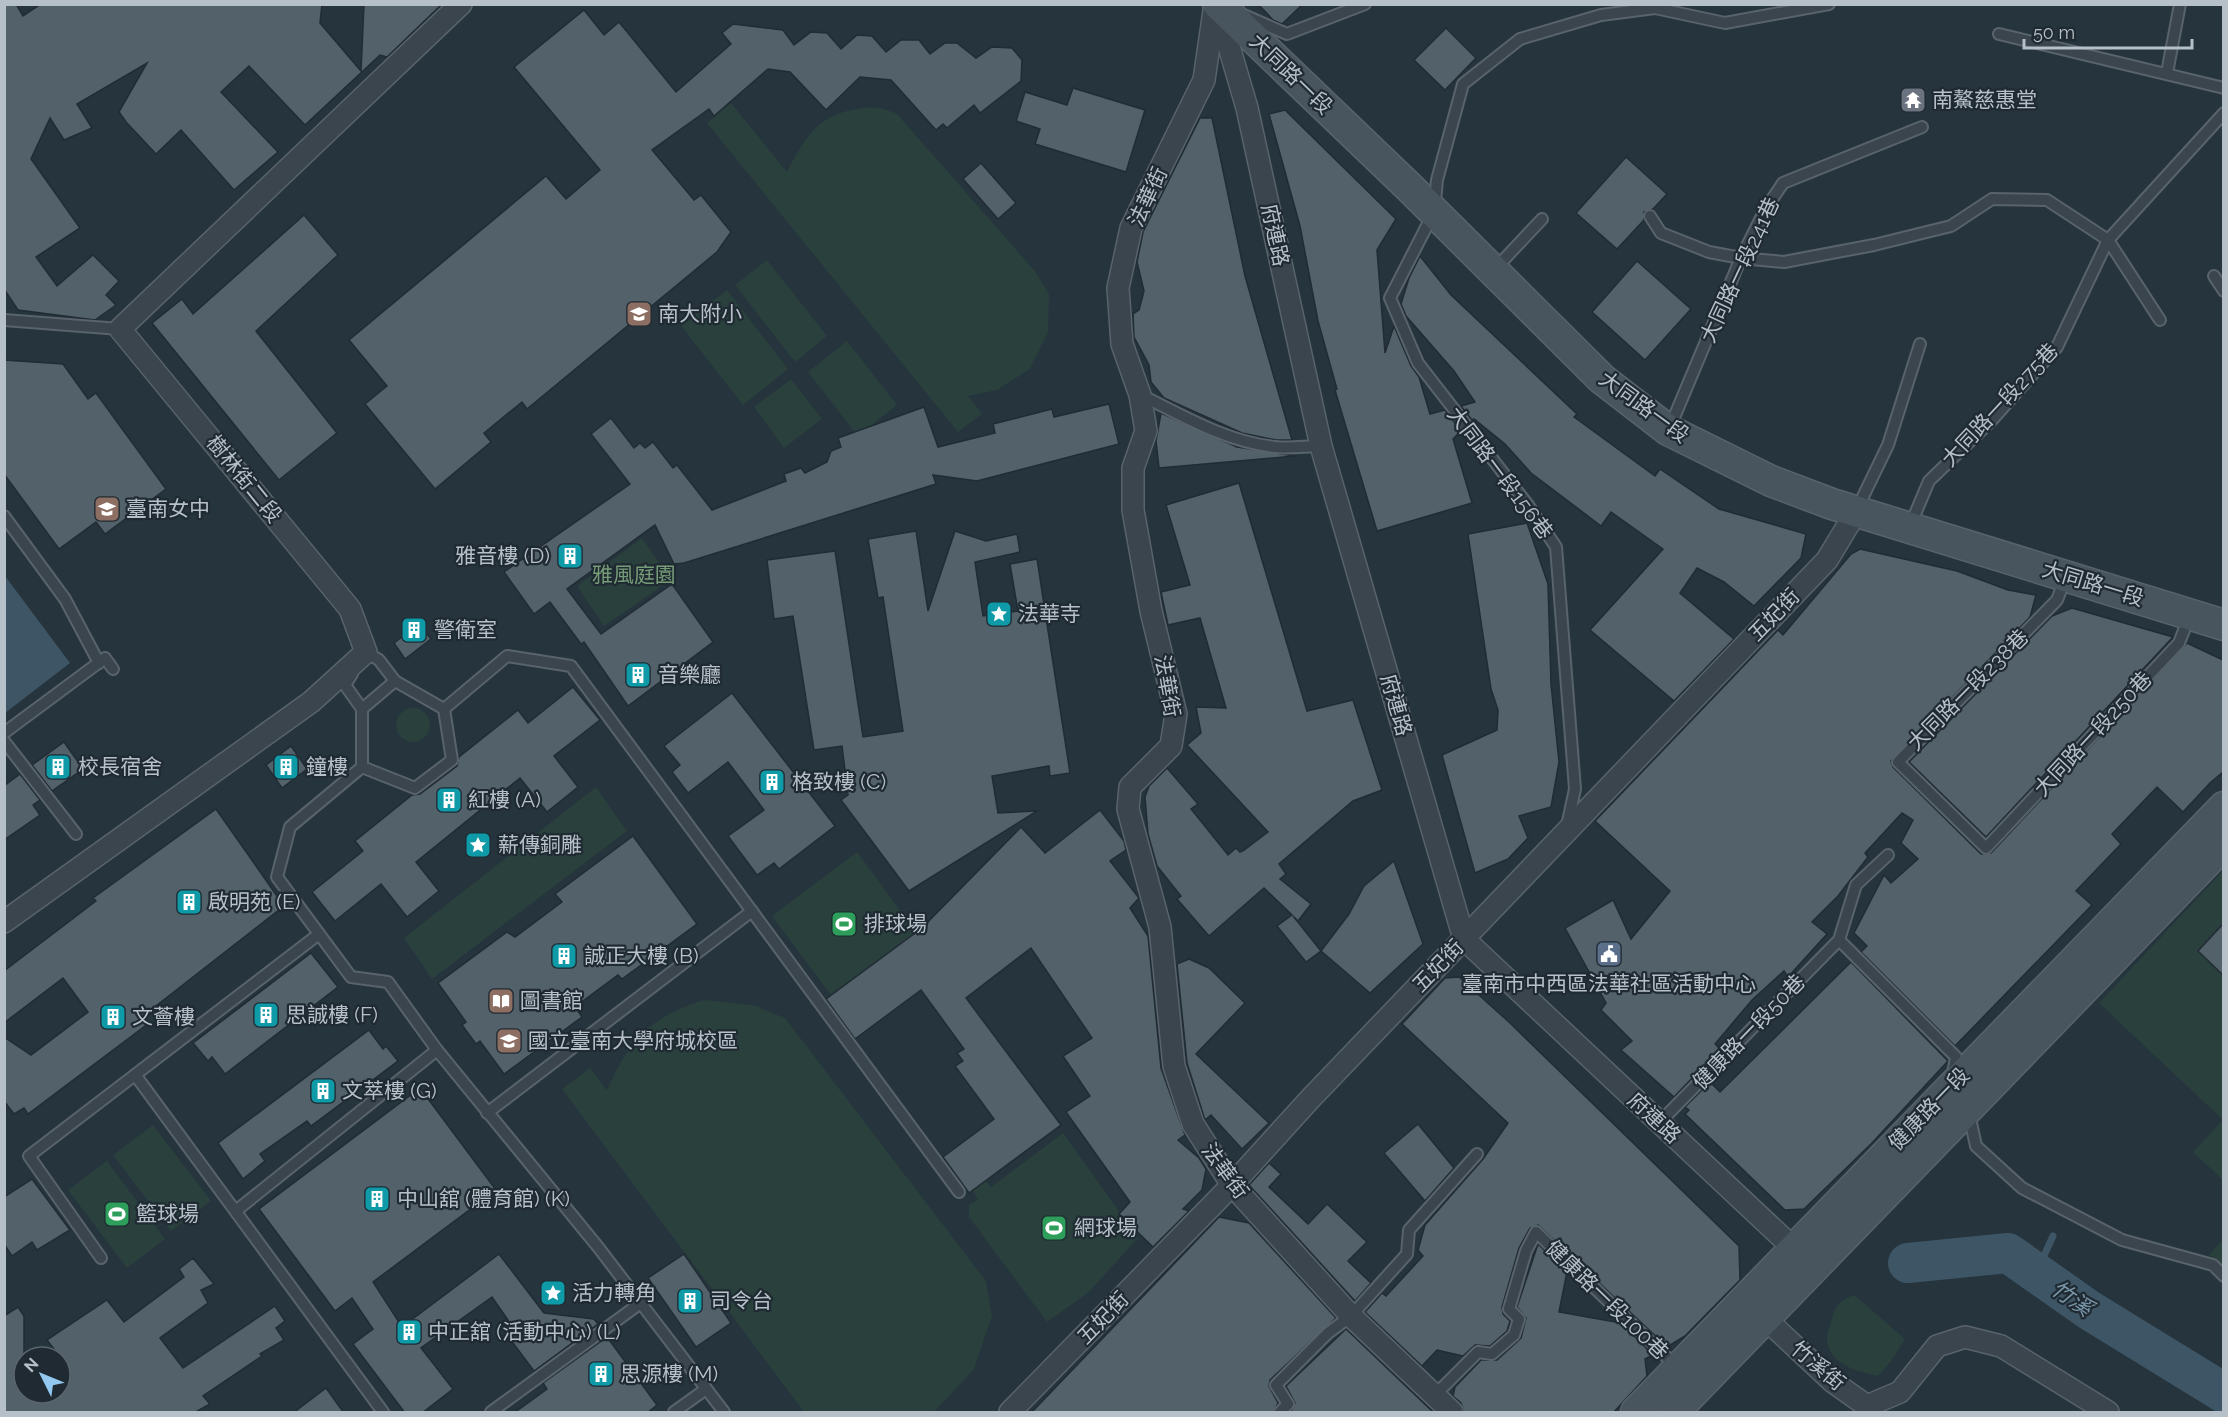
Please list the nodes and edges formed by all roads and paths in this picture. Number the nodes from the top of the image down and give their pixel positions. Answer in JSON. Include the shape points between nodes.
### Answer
{"nodes":[{"id":1,"x":461,"y":4,"type":"edge"},
{"id":2,"x":1218,"y":4,"type":"edge"},
{"id":3,"x":1365,"y":4,"type":"edge"},
{"id":4,"x":1829,"y":4,"type":"edge"},
{"id":5,"x":2180,"y":4,"type":"edge"},
{"id":6,"x":1999,"y":34,"type":"dead end"},
{"id":7,"x":2167,"y":73,"type":"junction"},
{"id":8,"x":2223,"y":88,"type":"edge"},
{"id":9,"x":2223,"y":113,"type":"edge"},
{"id":10,"x":1922,"y":127,"type":"dead end"},
{"id":11,"x":1434,"y":212,"type":"junction"},
{"id":12,"x":1650,"y":216,"type":"dead end"},
{"id":13,"x":1542,"y":219,"type":"dead end"},
{"id":14,"x":2108,"y":240,"type":"junction"},
{"id":15,"x":1741,"y":258,"type":"junction"},
{"id":16,"x":1492,"y":272,"type":"junction"},
{"id":17,"x":2214,"y":276,"type":"dead end"},
{"id":18,"x":2223,"y":291,"type":"edge"},
{"id":19,"x":4,"y":320,"type":"edge"},
{"id":20,"x":2160,"y":320,"type":"dead end"},
{"id":21,"x":120,"y":329,"type":"junction"},
{"id":22,"x":1920,"y":344,"type":"dead end"},
{"id":23,"x":1140,"y":395,"type":"junction"},
{"id":24,"x":1668,"y":430,"type":"junction"},
{"id":25,"x":1321,"y":446,"type":"junction"},
{"id":26,"x":1856,"y":512,"type":"junction"},
{"id":27,"x":4,"y":516,"type":"edge"},
{"id":28,"x":1910,"y":527,"type":"junction"},
{"id":29,"x":2066,"y":577,"type":"junction"},
{"id":30,"x":2191,"y":613,"type":"junction"},
{"id":31,"x":2223,"y":625,"type":"edge"},
{"id":32,"x":366,"y":652,"type":"junction"},
{"id":33,"x":99,"y":663,"type":"junction"},
{"id":34,"x":113,"y":669,"type":"dead end"},
{"id":35,"x":395,"y":681,"type":"junction"},
{"id":36,"x":362,"y":709,"type":"junction"},
{"id":37,"x":444,"y":709,"type":"junction"},
{"id":38,"x":4,"y":733,"type":"edge"},
{"id":39,"x":4,"y":741,"type":"edge"},
{"id":40,"x":362,"y":766,"type":"junction"},
{"id":41,"x":2223,"y":807,"type":"edge"},
{"id":42,"x":1567,"y":829,"type":"junction"},
{"id":43,"x":76,"y":834,"type":"dead end"},
{"id":44,"x":2223,"y":844,"type":"edge"},
{"id":45,"x":1986,"y":848,"type":"joint"},
{"id":46,"x":1888,"y":855,"type":"dead end"},
{"id":47,"x":752,"y":912,"type":"junction"},
{"id":48,"x":4,"y":922,"type":"edge"},
{"id":49,"x":319,"y":934,"type":"junction"},
{"id":50,"x":1464,"y":939,"type":"junction"},
{"id":51,"x":1839,"y":940,"type":"junction"},
{"id":52,"x":437,"y":1050,"type":"junction"},
{"id":53,"x":136,"y":1076,"type":"junction"},
{"id":54,"x":1960,"y":1098,"type":"junction"},
{"id":55,"x":487,"y":1113,"type":"junction"},
{"id":56,"x":1659,"y":1124,"type":"junction"},
{"id":57,"x":1477,"y":1154,"type":"dead end"},
{"id":58,"x":1232,"y":1185,"type":"junction"},
{"id":59,"x":959,"y":1192,"type":"dead end"},
{"id":60,"x":237,"y":1210,"type":"junction"},
{"id":61,"x":101,"y":1258,"type":"dead end"},
{"id":62,"x":1804,"y":1258,"type":"junction"},
{"id":63,"x":2223,"y":1276,"type":"edge"},
{"id":64,"x":642,"y":1302,"type":"junction"},
{"id":65,"x":1755,"y":1309,"type":"junction"},
{"id":66,"x":1351,"y":1316,"type":"junction"},
{"id":67,"x":1678,"y":1369,"type":"junction"},
{"id":68,"x":706,"y":1389,"type":"junction"},
{"id":69,"x":1434,"y":1396,"type":"junction"},
{"id":70,"x":1871,"y":1409,"type":"edge"},
{"id":71,"x":383,"y":1413,"type":"edge"},
{"id":72,"x":491,"y":1413,"type":"edge"},
{"id":73,"x":674,"y":1413,"type":"edge"},
{"id":74,"x":724,"y":1413,"type":"edge"},
{"id":75,"x":1010,"y":1413,"type":"edge"},
{"id":76,"x":1280,"y":1413,"type":"edge"},
{"id":77,"x":1452,"y":1413,"type":"edge"},
{"id":78,"x":1636,"y":1413,"type":"edge"},
{"id":79,"x":1674,"y":1413,"type":"edge"},
{"id":80,"x":2108,"y":1413,"type":"edge"}],
"edges":[{"from":1,"to":21,"type":"street"},
{"from":2,"to":3,"type":"lane","via":[[1287,34]]},
{"from":2,"to":11,"type":"street","name":"大同路一段"},
{"from":2,"to":23,"type":"street","name":"法華街","via":[[1204,80],[1131,228],[1118,288],[1122,344]]},
{"from":2,"to":25,"type":"street","name":"府連路","via":[[1247,108]]},
{"from":4,"to":11,"type":"lane","via":[[1725,23],[1655,8],[1601,15],[1520,39],[1463,84],[1437,180]]},
{"from":5,"to":7,"type":"lane"},
{"from":6,"to":7,"type":"lane"},
{"from":7,"to":8,"type":"lane"},
{"from":9,"to":14,"type":"lane","name":"大同路一段275巷"},
{"from":10,"to":15,"type":"lane","name":"大同路一段241巷","via":[[1783,183]]},
{"from":11,"to":16,"type":"street","name":"大同路一段"},
{"from":11,"to":42,"type":"lane","name":"大同路一段156巷","via":[[1390,298],[1418,363],[1556,547],[1575,789]]},
{"from":12,"to":15,"type":"lane","via":[[1661,233],[1709,252]]},
{"from":13,"to":16,"type":"lane"},
{"from":14,"to":15,"type":"lane","via":[[2047,200],[1992,199],[1951,226],[1874,245],[1784,262]]},
{"from":14,"to":20,"type":"lane"},
{"from":14,"to":28,"type":"lane","name":"大同路一段275巷","via":[[2056,348],[1992,420],[1929,481]]},
{"from":15,"to":24,"type":"lane","name":"大同路一段241巷"},
{"from":16,"to":24,"type":"street","name":"大同路一段","via":[[1602,379]]},
{"from":17,"to":18,"type":"lane"},
{"from":19,"to":21,"type":"lane"},
{"from":21,"to":32,"type":"street","name":"樹林街二段","via":[[350,609]]},
{"from":22,"to":26,"type":"lane","via":[[1888,445]]},
{"from":23,"to":25,"type":"lane","via":[[1245,442],[1277,447]]},
{"from":23,"to":58,"type":"street","name":"法華街","via":[[1146,431],[1132,468],[1133,510],[1151,611],[1176,714],[1172,746],[1130,787],[1128,809],[1160,927],[1173,1066],[1193,1124]]},
{"from":24,"to":26,"type":"street","name":"大同路一段","via":[[1771,481]]},
{"from":25,"to":50,"type":"street","name":"府連路"},
{"from":26,"to":28,"type":"street","name":"大同路一段"},
{"from":26,"to":42,"type":"street","name":"五妃街","via":[[1827,560]]},
{"from":27,"to":33,"type":"lane","via":[[65,599]]},
{"from":28,"to":29,"type":"street","name":"大同路一段"},
{"from":29,"to":30,"type":"street","name":"大同路一段"},
{"from":29,"to":45,"type":"lane","name":"大同路一段238巷","via":[[2057,600],[1898,762]]},
{"from":30,"to":31,"type":"street","name":"大同路一段"},
{"from":30,"to":45,"type":"lane","name":"大同路一段250巷","via":[[2179,643]]},
{"from":32,"to":35,"type":"lane","via":[[379,660]]},
{"from":32,"to":36,"type":"lane","via":[[345,685]]},
{"from":32,"to":48,"type":"street","via":[[311,702]]},
{"from":33,"to":34,"type":"lane","via":[[105,658]]},
{"from":33,"to":38,"type":"lane"},
{"from":35,"to":36,"type":"lane"},
{"from":35,"to":37,"type":"lane"},
{"from":36,"to":40,"type":"lane"},
{"from":37,"to":40,"type":"lane","via":[[452,760],[415,788]]},
{"from":37,"to":47,"type":"lane","via":[[507,656],[571,666]]},
{"from":39,"to":43,"type":"lane"},
{"from":40,"to":49,"type":"lane","via":[[290,827],[277,877]]},
{"from":41,"to":54,"type":"street","name":"健康路一段"},
{"from":42,"to":50,"type":"street","name":"五妃街"},
{"from":44,"to":54,"type":"street","name":"健康路一段"},
{"from":46,"to":51,"type":"lane","name":"健康路一段50巷","via":[[1856,885]]},
{"from":47,"to":55,"type":"lane"},
{"from":47,"to":59,"type":"lane"},
{"from":49,"to":52,"type":"lane","via":[[351,977],[388,982]]},
{"from":49,"to":53,"type":"lane"},
{"from":50,"to":56,"type":"street","name":"府連路"},
{"from":50,"to":58,"type":"street","name":"五妃街"},
{"from":51,"to":54,"type":"lane","via":[[1956,1057]]},
{"from":51,"to":56,"type":"lane","name":"健康路一段50巷"},
{"from":52,"to":55,"type":"lane"},
{"from":52,"to":60,"type":"lane"},
{"from":53,"to":60,"type":"lane"},
{"from":53,"to":61,"type":"lane","via":[[29,1156]]},
{"from":54,"to":62,"type":"street","name":"健康路一段"},
{"from":54,"to":63,"type":"lane","via":[[1976,1146],[2022,1188],[2122,1240],[2213,1265]]},
{"from":55,"to":64,"type":"lane"},
{"from":56,"to":62,"type":"street","name":"府連路"},
{"from":57,"to":66,"type":"lane","via":[[1409,1230],[1407,1254]]},
{"from":58,"to":66,"type":"street","name":"法華街"},
{"from":58,"to":75,"type":"street","name":"五妃街"},
{"from":60,"to":71,"type":"lane"},
{"from":62,"to":65,"type":"street","name":"健康路一段"},
{"from":64,"to":68,"type":"lane"},
{"from":64,"to":72,"type":"lane"},
{"from":65,"to":67,"type":"street","name":"健康路一段"},
{"from":65,"to":70,"type":"street","name":"竹溪街","via":[[1833,1382]]},
{"from":65,"to":79,"type":"street","name":"健康路一段"},
{"from":66,"to":69,"type":"street","name":"法華街"},
{"from":66,"to":76,"type":"lane","via":[[1328,1333],[1276,1385],[1288,1404]]},
{"from":67,"to":69,"type":"lane","name":"健康路一段100巷","via":[[1536,1232],[1526,1251],[1509,1310],[1519,1319],[1514,1335],[1492,1354],[1478,1352]]},
{"from":67,"to":78,"type":"street","name":"健康路一段"},
{"from":68,"to":73,"type":"lane"},
{"from":68,"to":74,"type":"lane"},
{"from":69,"to":77,"type":"street","name":"法華街"},
{"from":70,"to":80,"type":"street","name":"竹溪街","via":[[1900,1392],[1937,1346],[1965,1337],[2001,1346]]}]}
